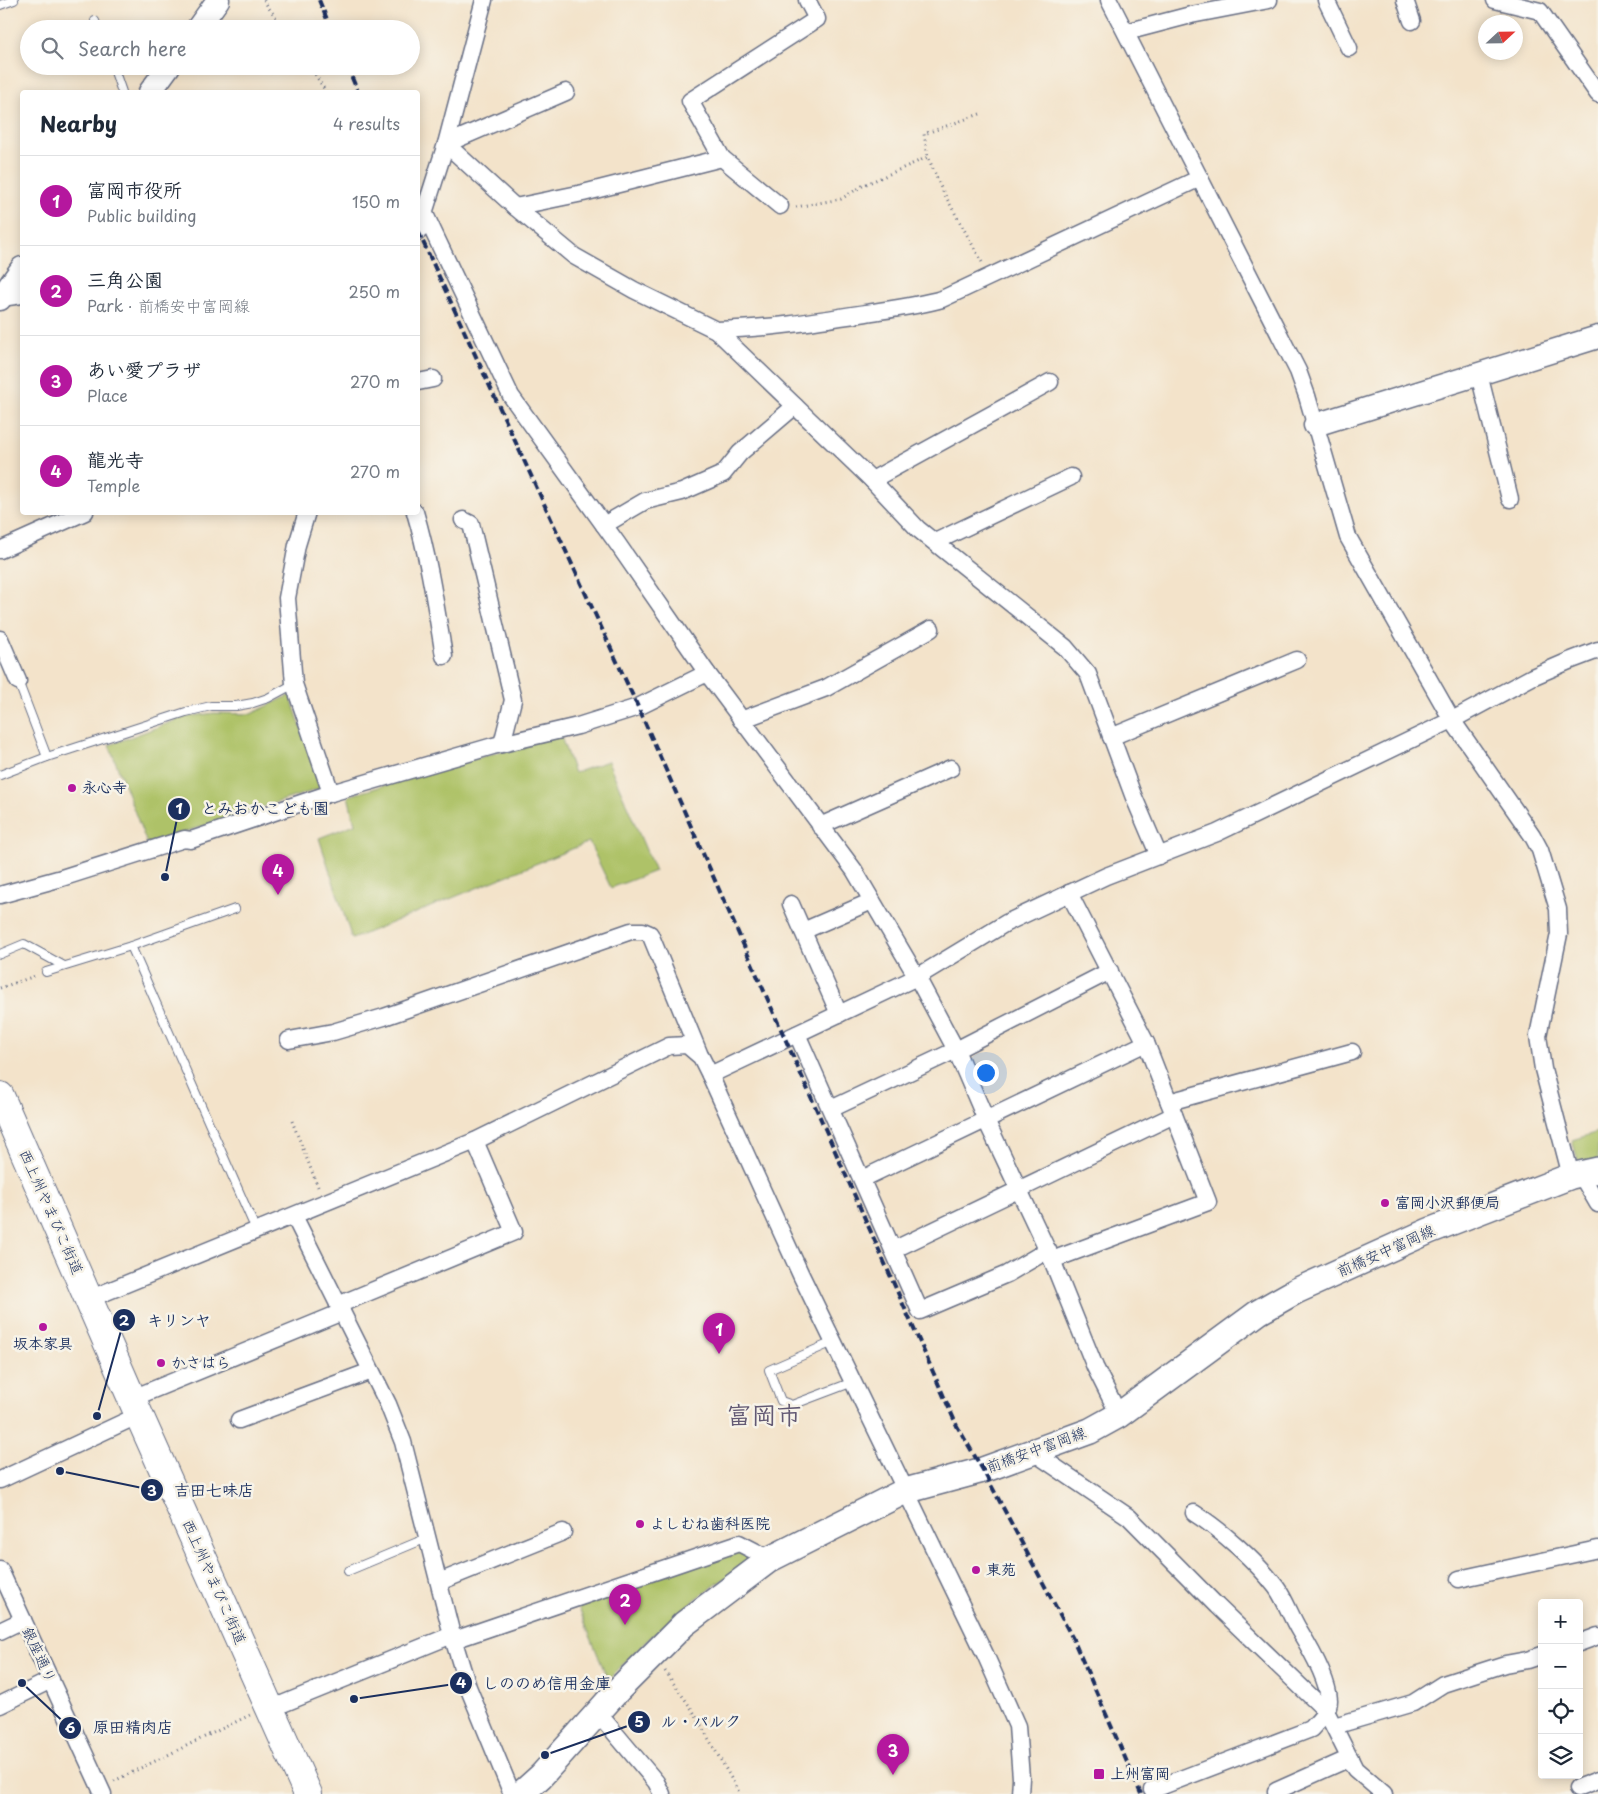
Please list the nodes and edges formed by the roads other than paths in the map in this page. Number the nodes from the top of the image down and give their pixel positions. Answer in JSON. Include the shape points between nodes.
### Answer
{"nodes":[{"id":1,"x":14,"y":0,"type":"edge"},
{"id":2,"x":218,"y":0,"type":"edge"},
{"id":3,"x":484,"y":0,"type":"edge"},
{"id":4,"x":807,"y":0,"type":"edge"},
{"id":5,"x":1109,"y":0,"type":"edge"},
{"id":6,"x":1269,"y":0,"type":"edge"},
{"id":7,"x":1326,"y":0,"type":"edge"},
{"id":8,"x":1404,"y":0,"type":"edge"},
{"id":9,"x":1495,"y":0,"type":"edge"},
{"id":10,"x":0,"y":5,"type":"edge"},
{"id":11,"x":204,"y":20,"type":"edge"},
{"id":12,"x":1412,"y":21,"type":"dead end"},
{"id":13,"x":1126,"y":32,"type":"junction"},
{"id":14,"x":1349,"y":48,"type":"dead end"},
{"id":15,"x":115,"y":75,"type":"edge"},
{"id":16,"x":162,"y":75,"type":"edge"},
{"id":17,"x":121,"y":90,"type":"edge"},
{"id":18,"x":151,"y":90,"type":"edge"},
{"id":19,"x":566,"y":92,"type":"dead end"},
{"id":20,"x":1598,"y":94,"type":"edge"},
{"id":21,"x":446,"y":144,"type":"junction"},
{"id":22,"x":722,"y":158,"type":"junction"},
{"id":23,"x":1200,"y":178,"type":"junction"},
{"id":24,"x":780,"y":206,"type":"road end"},
{"id":25,"x":516,"y":207,"type":"junction"},
{"id":26,"x":424,"y":212,"type":"junction"},
{"id":27,"x":420,"y":225,"type":"edge"},
{"id":28,"x":20,"y":272,"type":"edge"},
{"id":29,"x":8,"y":298,"type":"edge"},
{"id":30,"x":716,"y":330,"type":"junction"},
{"id":31,"x":1598,"y":337,"type":"edge"},
{"id":32,"x":1479,"y":374,"type":"junction"},
{"id":33,"x":1050,"y":382,"type":"dead end"},
{"id":34,"x":795,"y":406,"type":"junction"},
{"id":35,"x":1315,"y":425,"type":"junction"},
{"id":36,"x":1071,"y":477,"type":"dead end"},
{"id":37,"x":872,"y":480,"type":"junction"},
{"id":38,"x":1510,"y":499,"type":"dead end"},
{"id":39,"x":78,"y":515,"type":"edge"},
{"id":40,"x":306,"y":515,"type":"edge"},
{"id":41,"x":416,"y":515,"type":"edge"},
{"id":42,"x":463,"y":520,"type":"dead end"},
{"id":43,"x":604,"y":525,"type":"junction"},
{"id":44,"x":935,"y":542,"type":"junction"},
{"id":45,"x":0,"y":550,"type":"edge"},
{"id":46,"x":931,"y":629,"type":"dead end"},
{"id":47,"x":0,"y":639,"type":"edge"},
{"id":48,"x":1598,"y":650,"type":"edge"},
{"id":49,"x":444,"y":656,"type":"dead end"},
{"id":50,"x":1297,"y":660,"type":"dead end"},
{"id":51,"x":706,"y":673,"type":"junction"},
{"id":52,"x":18,"y":682,"type":"joint"},
{"id":53,"x":294,"y":684,"type":"junction"},
{"id":54,"x":741,"y":720,"type":"junction"},
{"id":55,"x":1452,"y":720,"type":"junction"},
{"id":56,"x":1111,"y":737,"type":"junction"},
{"id":57,"x":502,"y":744,"type":"junction"},
{"id":58,"x":47,"y":757,"type":"junction"},
{"id":59,"x":951,"y":768,"type":"dead end"},
{"id":60,"x":0,"y":775,"type":"edge"},
{"id":61,"x":331,"y":792,"type":"junction"},
{"id":62,"x":820,"y":826,"type":"junction"},
{"id":63,"x":1159,"y":856,"type":"junction"},
{"id":64,"x":1069,"y":893,"type":"junction"},
{"id":65,"x":0,"y":895,"type":"edge"},
{"id":66,"x":872,"y":901,"type":"junction"},
{"id":67,"x":791,"y":904,"type":"dead end"},
{"id":68,"x":235,"y":909,"type":"dead end"},
{"id":69,"x":803,"y":931,"type":"junction"},
{"id":70,"x":131,"y":946,"type":"junction"},
{"id":71,"x":0,"y":954,"type":"edge"},
{"id":72,"x":64,"y":966,"type":"junction"},
{"id":73,"x":1110,"y":971,"type":"junction"},
{"id":74,"x":46,"y":972,"type":"road end"},
{"id":75,"x":917,"y":977,"type":"junction"},
{"id":76,"x":839,"y":1014,"type":"junction"},
{"id":77,"x":797,"y":1034,"type":"junction"},
{"id":78,"x":289,"y":1040,"type":"dead end"},
{"id":79,"x":1146,"y":1043,"type":"junction"},
{"id":80,"x":956,"y":1050,"type":"junction"},
{"id":81,"x":1352,"y":1052,"type":"dead end"},
{"id":82,"x":700,"y":1056,"type":"junction"},
{"id":83,"x":710,"y":1075,"type":"junction"},
{"id":84,"x":0,"y":1096,"type":"edge"},
{"id":85,"x":1172,"y":1108,"type":"junction"},
{"id":86,"x":830,"y":1109,"type":"junction"},
{"id":87,"x":986,"y":1120,"type":"junction"},
{"id":88,"x":475,"y":1141,"type":"junction"},
{"id":89,"x":1583,"y":1173,"type":"edge"},
{"id":90,"x":862,"y":1179,"type":"junction"},
{"id":91,"x":1018,"y":1189,"type":"junction"},
{"id":92,"x":1598,"y":1204,"type":"edge"},
{"id":93,"x":294,"y":1216,"type":"junction"},
{"id":94,"x":256,"y":1230,"type":"junction"},
{"id":95,"x":893,"y":1250,"type":"junction"},
{"id":96,"x":1050,"y":1255,"type":"junction"},
{"id":97,"x":89,"y":1299,"type":"junction"},
{"id":98,"x":340,"y":1308,"type":"junction"},
{"id":99,"x":833,"y":1342,"type":"junction"},
{"id":100,"x":371,"y":1371,"type":"junction"},
{"id":101,"x":853,"y":1382,"type":"junction"},
{"id":102,"x":136,"y":1407,"type":"junction"},
{"id":103,"x":1119,"y":1415,"type":"junction"},
{"id":104,"x":239,"y":1420,"type":"dead end"},
{"id":105,"x":1033,"y":1452,"type":"junction"},
{"id":106,"x":0,"y":1480,"type":"edge"},
{"id":107,"x":905,"y":1491,"type":"junction"},
{"id":108,"x":1194,"y":1513,"type":"dead end"},
{"id":109,"x":563,"y":1532,"type":"dead end"},
{"id":110,"x":427,"y":1538,"type":"junction"},
{"id":111,"x":1598,"y":1549,"type":"edge"},
{"id":112,"x":770,"y":1559,"type":"junction"},
{"id":113,"x":0,"y":1570,"type":"edge"},
{"id":114,"x":348,"y":1571,"type":"dead end"},
{"id":115,"x":1459,"y":1578,"type":"dead end"},
{"id":116,"x":439,"y":1582,"type":"junction"},
{"id":117,"x":23,"y":1620,"type":"junction"},
{"id":118,"x":0,"y":1631,"type":"edge"},
{"id":119,"x":1598,"y":1636,"type":"edge"},
{"id":120,"x":453,"y":1637,"type":"junction"},
{"id":121,"x":1583,"y":1642,"type":"edge"},
{"id":122,"x":1538,"y":1656,"type":"edge"},
{"id":123,"x":51,"y":1680,"type":"junction"},
{"id":124,"x":0,"y":1705,"type":"edge"},
{"id":125,"x":269,"y":1707,"type":"junction"},
{"id":126,"x":1326,"y":1711,"type":"junction"},
{"id":127,"x":598,"y":1713,"type":"junction"},
{"id":128,"x":1334,"y":1726,"type":"junction"},
{"id":129,"x":1350,"y":1758,"type":"junction"},
{"id":130,"x":1598,"y":1780,"type":"edge"},
{"id":131,"x":1577,"y":1788,"type":"dead end"},
{"id":132,"x":1152,"y":1790,"type":"dead end"},
{"id":133,"x":102,"y":1791,"type":"edge"},
{"id":134,"x":1276,"y":1792,"type":"dead end"},
{"id":135,"x":308,"y":1794,"type":"edge"},
{"id":136,"x":512,"y":1794,"type":"edge"},
{"id":137,"x":521,"y":1794,"type":"edge"},
{"id":138,"x":662,"y":1794,"type":"edge"},
{"id":139,"x":1020,"y":1794,"type":"edge"},
{"id":140,"x":1384,"y":1794,"type":"edge"}],
"edges":[{"from":1,"to":10,"type":"lane"},
{"from":2,"to":11,"type":"street"},
{"from":3,"to":21,"type":"street"},
{"from":4,"to":22,"type":"street","via":[[817,18],[690,101]]},
{"from":5,"to":13,"type":"street"},
{"from":6,"to":13,"type":"street","via":[[1190,14]]},
{"from":7,"to":14,"type":"street"},
{"from":8,"to":12,"type":"street"},
{"from":9,"to":20,"type":"street","via":[[1540,11]]},
{"from":13,"to":23,"type":"street"},
{"from":15,"to":17,"type":"lane"},
{"from":16,"to":18,"type":"street"},
{"from":19,"to":21,"type":"street"},
{"from":21,"to":25,"type":"street"},
{"from":21,"to":26,"type":"street"},
{"from":22,"to":24,"type":"street"},
{"from":22,"to":25,"type":"street"},
{"from":23,"to":30,"type":"street","via":[[951,295],[919,305],[793,325]]},
{"from":23,"to":35,"type":"street","via":[[1298,371]]},
{"from":25,"to":30,"type":"street","via":[[574,256]]},
{"from":26,"to":27,"type":"street"},
{"from":26,"to":43,"type":"street","via":[[511,396]]},
{"from":28,"to":29,"type":"street"},
{"from":30,"to":34,"type":"street"},
{"from":31,"to":32,"type":"street"},
{"from":32,"to":35,"type":"street"},
{"from":32,"to":38,"type":"street"},
{"from":33,"to":37,"type":"street"},
{"from":34,"to":37,"type":"street"},
{"from":34,"to":43,"type":"street","via":[[740,453],[723,474],[682,492],[645,501]]},
{"from":35,"to":55,"type":"street","via":[[1348,537]]},
{"from":36,"to":44,"type":"street"},
{"from":37,"to":44,"type":"street"},
{"from":39,"to":45,"type":"street"},
{"from":40,"to":53,"type":"street","via":[[287,598]]},
{"from":41,"to":49,"type":"street","via":[[433,587]]},
{"from":42,"to":57,"type":"street","via":[[471,524],[513,700]]},
{"from":43,"to":51,"type":"street"},
{"from":44,"to":56,"type":"street","via":[[1065,647],[1088,674]]},
{"from":46,"to":54,"type":"street","via":[[826,688]]},
{"from":47,"to":52,"type":"street"},
{"from":48,"to":55,"type":"street","via":[[1532,677]]},
{"from":50,"to":56,"type":"street"},
{"from":51,"to":54,"type":"street"},
{"from":51,"to":57,"type":"street","via":[[638,707],[578,726]]},
{"from":52,"to":58,"type":"lane"},
{"from":53,"to":58,"type":"lane","via":[[268,698],[236,706],[211,706],[186,712]]},
{"from":53,"to":61,"type":"street"},
{"from":54,"to":62,"type":"street"},
{"from":55,"to":63,"type":"street","via":[[1217,833]]},
{"from":55,"to":89,"type":"street","via":[[1532,835],[1540,850],[1558,909],[1559,934],[1538,1036],[1543,1069]]},
{"from":56,"to":63,"type":"street"},
{"from":57,"to":61,"type":"street"},
{"from":58,"to":60,"type":"lane"},
{"from":59,"to":62,"type":"street"},
{"from":61,"to":65,"type":"street","via":[[191,840],[184,839]]},
{"from":62,"to":66,"type":"street","via":[[854,870]]},
{"from":63,"to":64,"type":"street"},
{"from":64,"to":73,"type":"street"},
{"from":64,"to":75,"type":"street","via":[[1006,923]]},
{"from":66,"to":69,"type":"street"},
{"from":66,"to":75,"type":"street"},
{"from":67,"to":69,"type":"street"},
{"from":68,"to":70,"type":"lane"},
{"from":69,"to":76,"type":"street"},
{"from":70,"to":72,"type":"lane"},
{"from":70,"to":94,"type":"lane"},
{"from":71,"to":72,"type":"lane","via":[[24,944]]},
{"from":72,"to":74,"type":"lane"},
{"from":73,"to":79,"type":"street"},
{"from":73,"to":80,"type":"street"},
{"from":75,"to":76,"type":"street"},
{"from":75,"to":80,"type":"street"},
{"from":76,"to":77,"type":"street"},
{"from":77,"to":83,"type":"street"},
{"from":77,"to":86,"type":"street"},
{"from":78,"to":82,"type":"street","via":[[333,1032],[384,1017],[632,931],[643,930],[650,934]]},
{"from":79,"to":85,"type":"street"},
{"from":79,"to":87,"type":"street"},
{"from":80,"to":86,"type":"street"},
{"from":80,"to":87,"type":"street"},
{"from":81,"to":85,"type":"street"},
{"from":82,"to":83,"type":"street"},
{"from":82,"to":88,"type":"street","via":[[687,1045],[670,1046]]},
{"from":83,"to":99,"type":"street"},
{"from":84,"to":97,"type":"highway","name":"西上州やまびこ街道"},
{"from":85,"to":91,"type":"street"},
{"from":85,"to":96,"type":"street","via":[[1208,1202]]},
{"from":86,"to":90,"type":"street"},
{"from":87,"to":90,"type":"street"},
{"from":87,"to":91,"type":"street"},
{"from":88,"to":93,"type":"street"},
{"from":88,"to":98,"type":"street","via":[[514,1232]]},
{"from":89,"to":92,"type":"street"},
{"from":89,"to":103,"type":"main road","name":"前橋安中富岡線","via":[[1429,1231],[1296,1290],[1259,1312]]},
{"from":90,"to":95,"type":"street"},
{"from":91,"to":95,"type":"street"},
{"from":91,"to":96,"type":"street"},
{"from":93,"to":94,"type":"street"},
{"from":93,"to":98,"type":"street"},
{"from":94,"to":97,"type":"street"},
{"from":95,"to":96,"type":"street","via":[[920,1311]]},
{"from":96,"to":103,"type":"street","via":[[1095,1367]]},
{"from":97,"to":102,"type":"highway","name":"西上州やまびこ街道"},
{"from":98,"to":100,"type":"street"},
{"from":98,"to":102,"type":"street"},
{"from":99,"to":101,"type":"street"},
{"from":99,"to":101,"type":"lane","via":[[769,1370],[780,1401],[792,1404]]},
{"from":100,"to":104,"type":"street"},
{"from":100,"to":110,"type":"street","via":[[403,1442]]},
{"from":101,"to":107,"type":"street"},
{"from":102,"to":106,"type":"street"},
{"from":102,"to":125,"type":"highway","name":"西上州やまびこ街道"},
{"from":103,"to":105,"type":"main road","name":"前橋安中富岡線","via":[[1090,1431]]},
{"from":105,"to":107,"type":"main road","name":"前橋安中富岡線","via":[[983,1470]]},
{"from":105,"to":126,"type":"street","via":[[1129,1517]]},
{"from":107,"to":112,"type":"main road","name":"前橋安中富岡線"},
{"from":107,"to":139,"type":"street","via":[[1017,1726]]},
{"from":108,"to":126,"type":"street","via":[[1217,1529],[1277,1588],[1314,1655],[1329,1701]]},
{"from":109,"to":116,"type":"street"},
{"from":110,"to":114,"type":"lane"},
{"from":110,"to":116,"type":"street"},
{"from":111,"to":115,"type":"street"},
{"from":112,"to":120,"type":"street","via":[[739,1543]]},
{"from":112,"to":127,"type":"main road","name":"前橋安中富岡線","via":[[684,1624]]},
{"from":113,"to":117,"type":"street","name":"銀座通り"},
{"from":116,"to":120,"type":"street"},
{"from":117,"to":118,"type":"street"},
{"from":117,"to":123,"type":"street","name":"銀座通り"},
{"from":119,"to":121,"type":"street"},
{"from":120,"to":125,"type":"street"},
{"from":120,"to":136,"type":"street","via":[[468,1686]]},
{"from":122,"to":128,"type":"street","via":[[1443,1684],[1413,1703]]},
{"from":123,"to":124,"type":"street"},
{"from":123,"to":133,"type":"street","name":"銀座通り"},
{"from":125,"to":135,"type":"highway","name":"西上州やまびこ街道"},
{"from":126,"to":128,"type":"street"},
{"from":126,"to":132,"type":"street","via":[[1311,1728]]},
{"from":127,"to":137,"type":"main road","name":"前橋安中富岡線"},
{"from":127,"to":138,"type":"street","via":[[656,1782]]},
{"from":128,"to":129,"type":"street"},
{"from":129,"to":134,"type":"street"},
{"from":129,"to":140,"type":"street","via":[[1355,1769]]},
{"from":130,"to":131,"type":"street"}]}
